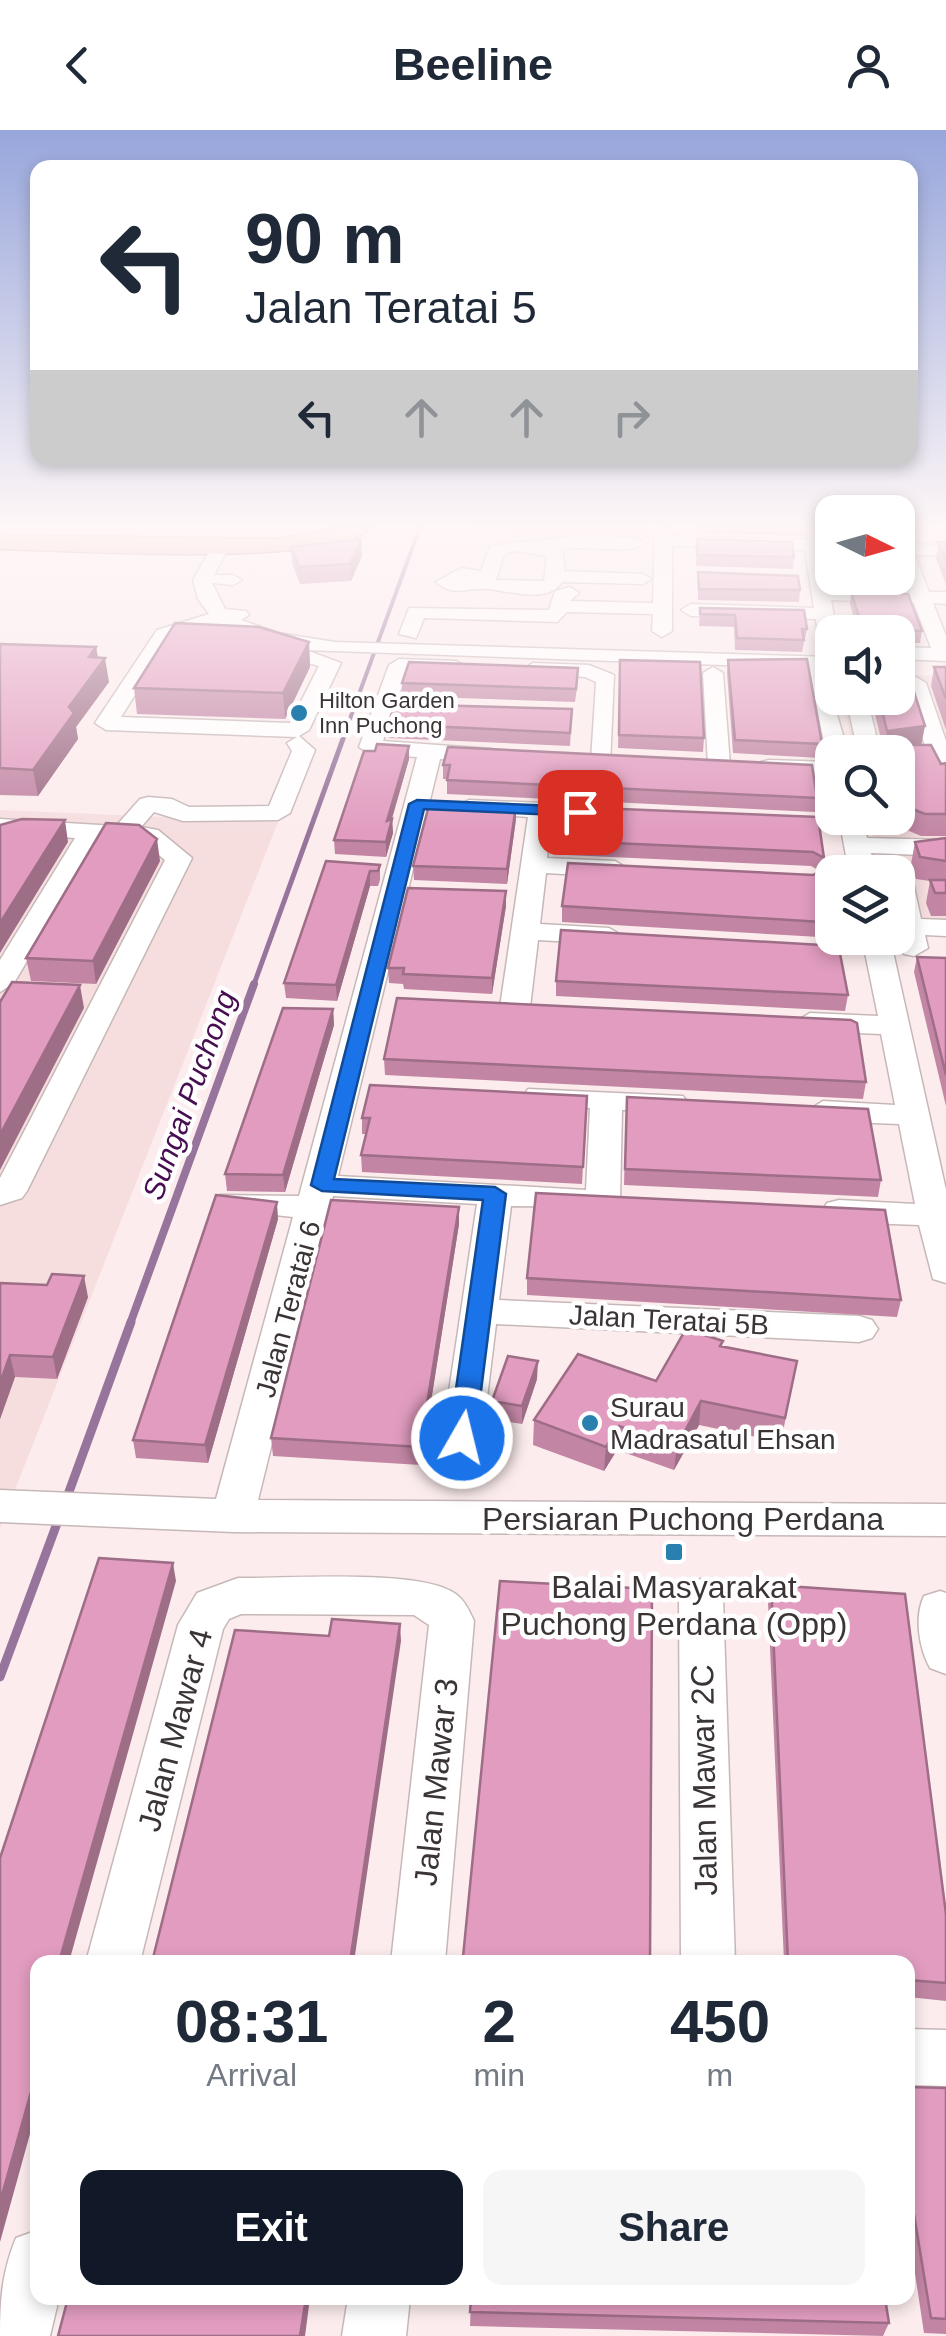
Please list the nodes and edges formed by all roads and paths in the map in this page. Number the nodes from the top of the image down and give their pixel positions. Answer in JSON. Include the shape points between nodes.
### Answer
{"nodes":[{"id":1,"x":173,"y":630,"type":"edge"},
{"id":2,"x":260,"y":630,"type":"edge"},
{"id":3,"x":414,"y":630,"type":"edge"},
{"id":4,"x":558,"y":630,"type":"edge"},
{"id":5,"x":638,"y":630,"type":"dead end"},
{"id":6,"x":662,"y":630,"type":"edge"},
{"id":7,"x":934,"y":630,"type":"edge"},
{"id":8,"x":462,"y":638,"type":"dead end"},
{"id":9,"x":160,"y":639,"type":"junction"},
{"id":10,"x":555,"y":641,"type":"junction"},
{"id":11,"x":695,"y":647,"type":"dead end"},
{"id":12,"x":411,"y":650,"type":"junction"},
{"id":13,"x":915,"y":655,"type":"edge"},
{"id":14,"x":662,"y":657,"type":"junction"},
{"id":15,"x":945,"y":659,"type":"edge"},
{"id":16,"x":815,"y":663,"type":"edge"},
{"id":17,"x":915,"y":663,"type":"edge"},
{"id":18,"x":815,"y":664,"type":"edge"},
{"id":19,"x":713,"y":673,"type":"dead end"},
{"id":20,"x":915,"y":683,"type":"edge"},
{"id":21,"x":946,"y":684,"type":"edge"},
{"id":22,"x":915,"y":700,"type":"edge"},
{"id":23,"x":298,"y":743,"type":"dead end"},
{"id":24,"x":430,"y":753,"type":"junction"},
{"id":25,"x":915,"y":756,"type":"edge"},
{"id":26,"x":526,"y":757,"type":"edge"},
{"id":27,"x":602,"y":761,"type":"edge"},
{"id":28,"x":944,"y":763,"type":"edge"},
{"id":29,"x":815,"y":769,"type":"edge"},
{"id":30,"x":435,"y":805,"type":"junction"},
{"id":31,"x":541,"y":810,"type":"junction"},
{"id":32,"x":638,"y":814,"type":"edge"},
{"id":33,"x":0,"y":826,"type":"edge"},
{"id":34,"x":92,"y":830,"type":"junction"},
{"id":35,"x":125,"y":831,"type":"junction"},
{"id":36,"x":854,"y":835,"type":"edge"},
{"id":37,"x":856,"y":845,"type":"junction"},
{"id":38,"x":946,"y":848,"type":"edge"},
{"id":39,"x":858,"y":855,"type":"edge"},
{"id":40,"x":872,"y":855,"type":"edge"},
{"id":41,"x":915,"y":862,"type":"edge"},
{"id":42,"x":534,"y":865,"type":"junction"},
{"id":43,"x":366,"y":868,"type":"edge"},
{"id":44,"x":632,"y":870,"type":"edge"},
{"id":45,"x":915,"y":881,"type":"edge"},
{"id":46,"x":403,"y":884,"type":"junction"},
{"id":47,"x":931,"y":891,"type":"edge"},
{"id":48,"x":946,"y":928,"type":"edge"},
{"id":49,"x":525,"y":932,"type":"junction"},
{"id":50,"x":915,"y":936,"type":"edge"},
{"id":51,"x":643,"y":938,"type":"edge"},
{"id":52,"x":915,"y":938,"type":"edge"},
{"id":53,"x":946,"y":949,"type":"edge"},
{"id":54,"x":879,"y":955,"type":"edge"},
{"id":55,"x":0,"y":983,"type":"edge"},
{"id":56,"x":0,"y":992,"type":"edge"},
{"id":57,"x":36,"y":994,"type":"edge"},
{"id":58,"x":72,"y":996,"type":"edge"},
{"id":59,"x":108,"y":997,"type":"junction"},
{"id":60,"x":404,"y":1002,"type":"edge"},
{"id":61,"x":478,"y":1005,"type":"edge"},
{"id":62,"x":354,"y":1009,"type":"junction"},
{"id":63,"x":774,"y":1020,"type":"edge"},
{"id":64,"x":894,"y":1026,"type":"junction"},
{"id":65,"x":346,"y":1087,"type":"junction"},
{"id":66,"x":383,"y":1088,"type":"edge"},
{"id":67,"x":513,"y":1095,"type":"edge"},
{"id":68,"x":606,"y":1100,"type":"junction"},
{"id":69,"x":702,"y":1104,"type":"edge"},
{"id":70,"x":797,"y":1110,"type":"edge"},
{"id":71,"x":912,"y":1115,"type":"junction"},
{"id":72,"x":495,"y":1194,"type":"junction"},
{"id":73,"x":0,"y":1195,"type":"edge"},
{"id":74,"x":318,"y":1196,"type":"junction"},
{"id":75,"x":603,"y":1200,"type":"junction"},
{"id":76,"x":225,"y":1201,"type":"edge"},
{"id":77,"x":642,"y":1202,"type":"edge"},
{"id":78,"x":797,"y":1209,"type":"edge"},
{"id":79,"x":933,"y":1215,"type":"junction"},
{"id":80,"x":946,"y":1271,"type":"edge"},
{"id":81,"x":479,"y":1311,"type":"junction"},
{"id":82,"x":859,"y":1329,"type":"dead end"},
{"id":83,"x":462,"y":1438,"type":"dead end"},
{"id":84,"x":12,"y":1507,"type":"edge"},
{"id":85,"x":233,"y":1516,"type":"junction"},
{"id":86,"x":946,"y":1520,"type":"edge"},
{"id":87,"x":701,"y":1597,"type":"dead end"},
{"id":88,"x":440,"y":1606,"type":"joint"},
{"id":89,"x":940,"y":1609,"type":"dead end"},
{"id":90,"x":946,"y":1654,"type":"edge"},
{"id":91,"x":115,"y":1955,"type":"edge"},
{"id":92,"x":419,"y":1955,"type":"edge"},
{"id":93,"x":708,"y":1955,"type":"edge"},
{"id":94,"x":915,"y":2057,"type":"edge"},
{"id":95,"x":946,"y":2058,"type":"edge"},
{"id":96,"x":30,"y":2290,"type":"edge"},
{"id":97,"x":378,"y":2305,"type":"edge"},
{"id":98,"x":18,"y":2336,"type":"edge"},
{"id":99,"x":374,"y":2336,"type":"edge"}],
"edges":[{"from":1,"to":9,"type":"street"},
{"from":2,"to":12,"type":"street","via":[[355,648]]},
{"from":3,"to":12,"type":"street"},
{"from":4,"to":10,"type":"street"},
{"from":5,"to":10,"type":"street","via":[[637,643]]},
{"from":6,"to":14,"type":"street"},
{"from":7,"to":15,"type":"street"},
{"from":8,"to":10,"type":"street"},
{"from":9,"to":9,"type":"street","via":[[232,636],[331,663],[298,730],[106,724]]},
{"from":11,"to":16,"type":"street"},
{"from":12,"to":14,"type":"street"},
{"from":12,"to":24,"type":"street","via":[[399,664],[391,706],[371,750]]},
{"from":12,"to":27,"type":"street","via":[[601,674],[607,679],[596,713]]},
{"from":13,"to":15,"type":"street"},
{"from":14,"to":18,"type":"street"},
{"from":15,"to":17,"type":"street"},
{"from":19,"to":29,"type":"street","via":[[709,765]]},
{"from":20,"to":21,"type":"street"},
{"from":22,"to":28,"type":"street"},
{"from":23,"to":35,"type":"street","via":[[304,750],[278,813],[182,814],[148,804]]},
{"from":24,"to":26,"type":"street"},
{"from":24,"to":30,"type":"street","name":"Jalan Teratai 6"},
{"from":25,"to":28,"type":"street"},
{"from":30,"to":31,"type":"street"},
{"from":30,"to":46,"type":"street","name":"Jalan Teratai 6"},
{"from":31,"to":32,"type":"street"},
{"from":31,"to":42,"type":"street"},
{"from":33,"to":34,"type":"street"},
{"from":34,"to":35,"type":"street"},
{"from":34,"to":55,"type":"street"},
{"from":35,"to":59,"type":"street","via":[[149,835],[179,858]]},
{"from":36,"to":37,"type":"street"},
{"from":37,"to":39,"type":"street"},
{"from":37,"to":40,"type":"street"},
{"from":38,"to":41,"type":"street"},
{"from":42,"to":44,"type":"street"},
{"from":42,"to":49,"type":"street","via":[[520,896]]},
{"from":43,"to":46,"type":"street"},
{"from":45,"to":47,"type":"street"},
{"from":46,"to":62,"type":"street","name":"Jalan Teratai 6"},
{"from":48,"to":50,"type":"street"},
{"from":49,"to":51,"type":"street"},
{"from":49,"to":61,"type":"street","via":[[525,1007]]},
{"from":52,"to":53,"type":"street"},
{"from":54,"to":64,"type":"street"},
{"from":56,"to":57,"type":"street"},
{"from":58,"to":59,"type":"street"},
{"from":59,"to":73,"type":"street","via":[[10,1191]]},
{"from":60,"to":62,"type":"street"},
{"from":62,"to":65,"type":"street","name":"Jalan Teratai 6"},
{"from":63,"to":64,"type":"street"},
{"from":64,"to":71,"type":"street"},
{"from":65,"to":66,"type":"street"},
{"from":65,"to":74,"type":"street","name":"Jalan Teratai 6"},
{"from":67,"to":68,"type":"street"},
{"from":68,"to":69,"type":"street"},
{"from":68,"to":75,"type":"street"},
{"from":70,"to":71,"type":"street"},
{"from":71,"to":79,"type":"street"},
{"from":72,"to":74,"type":"street"},
{"from":72,"to":75,"type":"street"},
{"from":72,"to":81,"type":"street"},
{"from":74,"to":76,"type":"street"},
{"from":74,"to":85,"type":"street","name":"Jalan Teratai 6"},
{"from":75,"to":77,"type":"street"},
{"from":78,"to":79,"type":"street"},
{"from":79,"to":80,"type":"street"},
{"from":81,"to":82,"type":"street","name":"Jalan Teratai 5B"},
{"from":81,"to":83,"type":"street"},
{"from":84,"to":85,"type":"street","name":"Persiaran Puchong Perdana"},
{"from":85,"to":86,"type":"street","name":"Persiaran Puchong Perdana"},
{"from":87,"to":93,"type":"street","name":"Jalan Mawar 2C"},
{"from":88,"to":91,"type":"street","name":"Jalan Mawar 4","via":[[416,1597],[238,1596],[213,1606],[201,1625]]},
{"from":88,"to":92,"type":"street","name":"Jalan Mawar 3","via":[[452,1621]]},
{"from":89,"to":90,"type":"street"},
{"from":94,"to":95,"type":"street"},
{"from":96,"to":98,"type":"street"},
{"from":97,"to":99,"type":"street"}]}
